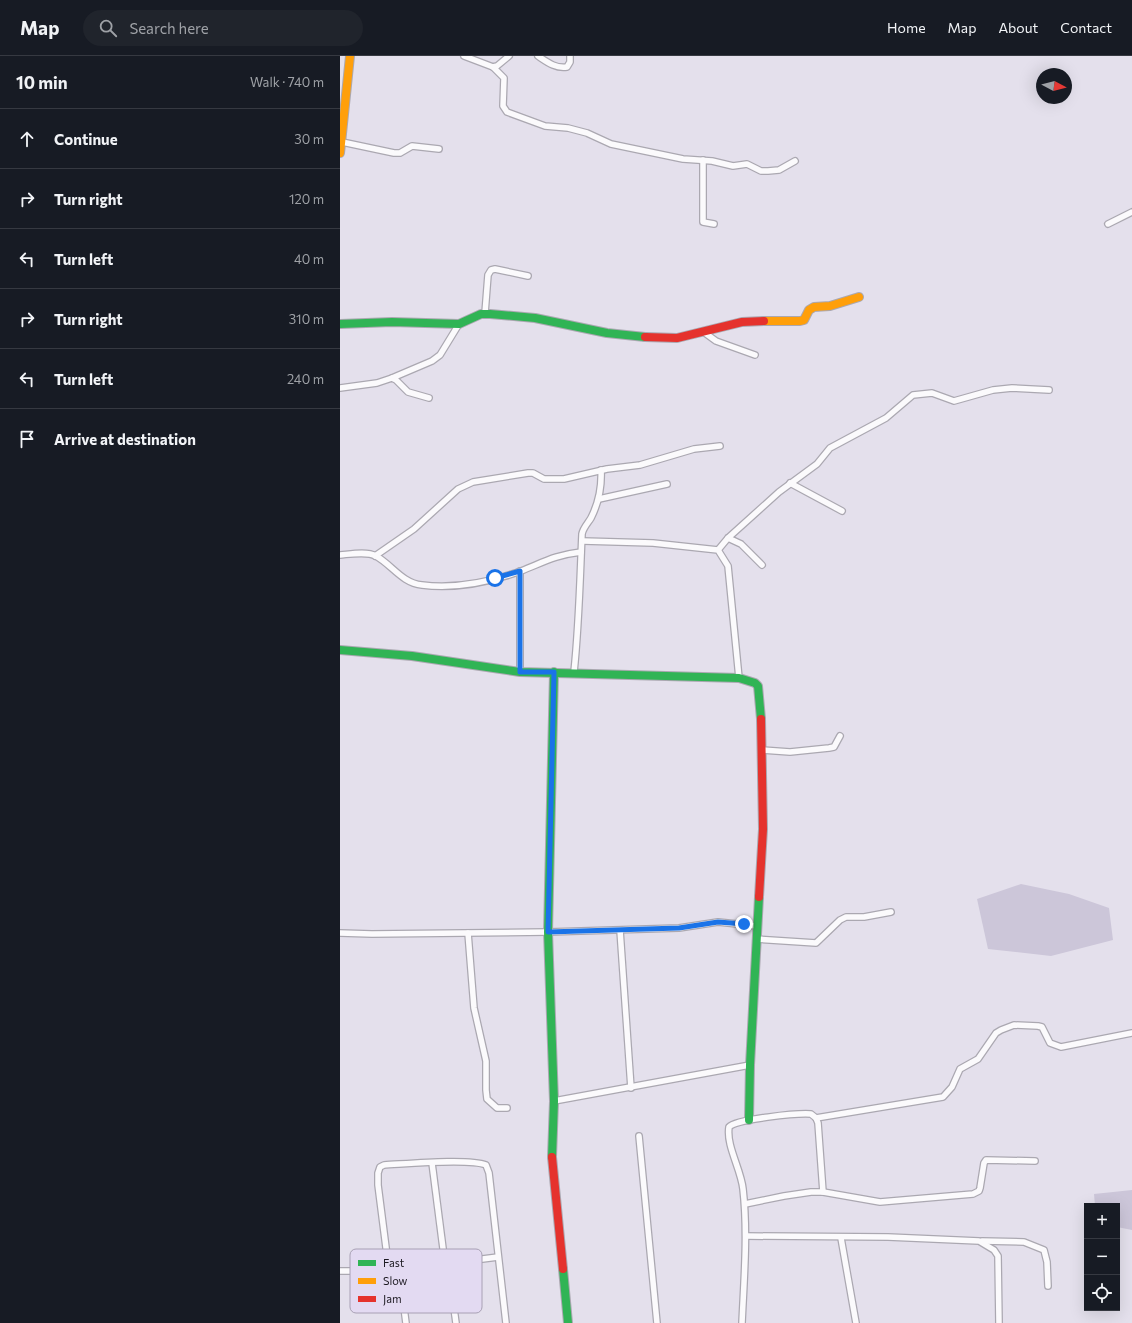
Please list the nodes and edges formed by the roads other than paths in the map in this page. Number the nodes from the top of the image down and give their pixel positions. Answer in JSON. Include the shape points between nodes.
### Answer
{"nodes":[{"id":1,"x":350,"y":56,"type":"edge"},
{"id":2,"x":464,"y":56,"type":"edge"},
{"id":3,"x":509,"y":56,"type":"edge"},
{"id":4,"x":538,"y":56,"type":"edge"},
{"id":5,"x":570,"y":56,"type":"edge"},
{"id":6,"x":493,"y":67,"type":"junction"},
{"id":7,"x":342,"y":142,"type":"junction"},
{"id":8,"x":440,"y":149,"type":"dead end"},
{"id":9,"x":340,"y":153,"type":"edge"},
{"id":10,"x":703,"y":160,"type":"junction"},
{"id":11,"x":795,"y":161,"type":"dead end"},
{"id":12,"x":1132,"y":212,"type":"edge"},
{"id":13,"x":714,"y":224,"type":"dead end"},
{"id":14,"x":1108,"y":224,"type":"dead end"},
{"id":15,"x":528,"y":276,"type":"dead end"},
{"id":16,"x":859,"y":297,"type":"dead end"},
{"id":17,"x":485,"y":313,"type":"junction"},
{"id":18,"x":340,"y":324,"type":"edge"},
{"id":19,"x":459,"y":324,"type":"junction"},
{"id":20,"x":705,"y":333,"type":"junction"},
{"id":21,"x":755,"y":355,"type":"dead end"},
{"id":22,"x":392,"y":378,"type":"junction"},
{"id":23,"x":340,"y":388,"type":"edge"},
{"id":24,"x":1049,"y":390,"type":"dead end"},
{"id":25,"x":429,"y":398,"type":"dead end"},
{"id":26,"x":720,"y":446,"type":"dead end"},
{"id":27,"x":601,"y":470,"type":"junction"},
{"id":28,"x":790,"y":483,"type":"junction"},
{"id":29,"x":667,"y":484,"type":"dead end"},
{"id":30,"x":599,"y":500,"type":"junction"},
{"id":31,"x":842,"y":511,"type":"dead end"},
{"id":32,"x":728,"y":538,"type":"junction"},
{"id":33,"x":583,"y":541,"type":"junction"},
{"id":34,"x":718,"y":550,"type":"junction"},
{"id":35,"x":581,"y":552,"type":"junction"},
{"id":36,"x":340,"y":555,"type":"edge"},
{"id":37,"x":375,"y":556,"type":"junction"},
{"id":38,"x":762,"y":565,"type":"dead end"},
{"id":39,"x":520,"y":571,"type":"junction"},
{"id":40,"x":340,"y":650,"type":"edge"},
{"id":41,"x":520,"y":672,"type":"junction"},
{"id":42,"x":554,"y":672,"type":"junction"},
{"id":43,"x":574,"y":672,"type":"junction"},
{"id":44,"x":739,"y":678,"type":"junction"},
{"id":45,"x":840,"y":736,"type":"dead end"},
{"id":46,"x":762,"y":750,"type":"junction"},
{"id":47,"x":891,"y":912,"type":"dead end"},
{"id":48,"x":757,"y":926,"type":"junction"},
{"id":49,"x":620,"y":930,"type":"junction"},
{"id":50,"x":548,"y":932,"type":"junction"},
{"id":51,"x":340,"y":933,"type":"edge"},
{"id":52,"x":468,"y":933,"type":"junction"},
{"id":53,"x":756,"y":939,"type":"junction"},
{"id":54,"x":1132,"y":1033,"type":"edge"},
{"id":55,"x":750,"y":1065,"type":"junction"},
{"id":56,"x":631,"y":1088,"type":"junction"},
{"id":57,"x":554,"y":1101,"type":"junction"},
{"id":58,"x":507,"y":1108,"type":"dead end"},
{"id":59,"x":816,"y":1118,"type":"junction"},
{"id":60,"x":749,"y":1120,"type":"junction"},
{"id":61,"x":639,"y":1136,"type":"dead end"},
{"id":62,"x":1035,"y":1161,"type":"dead end"},
{"id":63,"x":432,"y":1163,"type":"junction"},
{"id":64,"x":823,"y":1192,"type":"junction"},
{"id":65,"x":745,"y":1204,"type":"junction"},
{"id":66,"x":746,"y":1236,"type":"junction"},
{"id":67,"x":841,"y":1238,"type":"junction"},
{"id":68,"x":979,"y":1241,"type":"junction"},
{"id":69,"x":386,"y":1249,"type":"edge"},
{"id":70,"x":444,"y":1249,"type":"edge"},
{"id":71,"x":498,"y":1257,"type":"junction"},
{"id":72,"x":482,"y":1259,"type":"edge"},
{"id":73,"x":340,"y":1271,"type":"edge"},
{"id":74,"x":350,"y":1271,"type":"edge"},
{"id":75,"x":1048,"y":1286,"type":"dead end"},
{"id":76,"x":405,"y":1313,"type":"edge"},
{"id":77,"x":454,"y":1313,"type":"edge"},
{"id":78,"x":406,"y":1323,"type":"edge"},
{"id":79,"x":456,"y":1323,"type":"edge"},
{"id":80,"x":506,"y":1323,"type":"edge"},
{"id":81,"x":568,"y":1323,"type":"edge"},
{"id":82,"x":657,"y":1323,"type":"edge"},
{"id":83,"x":742,"y":1323,"type":"edge"},
{"id":84,"x":856,"y":1323,"type":"edge"},
{"id":85,"x":999,"y":1323,"type":"edge"}],
"edges":[{"from":1,"to":7,"type":"street"},
{"from":2,"to":6,"type":"street"},
{"from":3,"to":6,"type":"street","via":[[498,66]]},
{"from":4,"to":5,"type":"street","via":[[550,64],[563,68],[570,62]]},
{"from":6,"to":10,"type":"street","via":[[504,78],[503,106],[507,112],[546,126],[587,133],[612,144],[683,159]]},
{"from":7,"to":8,"type":"street","via":[[394,153],[400,153],[412,146]]},
{"from":7,"to":9,"type":"street"},
{"from":10,"to":11,"type":"street","via":[[732,166],[747,164],[761,171],[778,170]]},
{"from":10,"to":13,"type":"street","via":[[703,222]]},
{"from":12,"to":14,"type":"street"},
{"from":15,"to":17,"type":"street","via":[[491,270],[488,275]]},
{"from":16,"to":20,"type":"street","via":[[830,306],[814,307],[809,310],[804,320],[800,321],[742,322]]},
{"from":17,"to":19,"type":"street"},
{"from":17,"to":20,"type":"street","via":[[535,318],[582,329],[635,337],[677,338]]},
{"from":18,"to":19,"type":"street"},
{"from":19,"to":22,"type":"street","via":[[440,355]]},
{"from":20,"to":21,"type":"street","via":[[716,341]]},
{"from":22,"to":23,"type":"street","via":[[377,383]]},
{"from":22,"to":25,"type":"street","via":[[408,392]]},
{"from":24,"to":28,"type":"street","via":[[998,390],[954,400],[932,393],[914,395],[886,418],[830,448],[817,464]]},
{"from":26,"to":27,"type":"street","via":[[694,449],[640,465]]},
{"from":27,"to":30,"type":"street"},
{"from":27,"to":37,"type":"street","via":[[564,479],[544,479],[528,473],[473,482],[458,489],[414,528]]},
{"from":28,"to":31,"type":"street"},
{"from":28,"to":32,"type":"street"},
{"from":29,"to":30,"type":"street"},
{"from":30,"to":33,"type":"street","via":[[583,532]]},
{"from":32,"to":34,"type":"street"},
{"from":32,"to":38,"type":"street","via":[[741,544]]},
{"from":33,"to":34,"type":"street","via":[[653,543]]},
{"from":33,"to":35,"type":"street"},
{"from":34,"to":44,"type":"street","via":[[728,566]]},
{"from":35,"to":39,"type":"street","via":[[556,556]]},
{"from":35,"to":43,"type":"street"},
{"from":36,"to":37,"type":"street"},
{"from":37,"to":39,"type":"street","via":[[396,573],[421,585],[468,584]]},
{"from":39,"to":41,"type":"street"},
{"from":40,"to":41,"type":"street","via":[[426,658]]},
{"from":41,"to":42,"type":"street"},
{"from":42,"to":43,"type":"street"},
{"from":42,"to":50,"type":"street"},
{"from":43,"to":44,"type":"street"},
{"from":44,"to":46,"type":"street","via":[[758,686],[761,700]]},
{"from":45,"to":46,"type":"street","via":[[834,747],[829,748],[790,752]]},
{"from":46,"to":48,"type":"street","via":[[763,829]]},
{"from":47,"to":53,"type":"street","via":[[846,917],[816,943]]},
{"from":48,"to":49,"type":"street","via":[[718,922],[679,928]]},
{"from":48,"to":53,"type":"street"},
{"from":49,"to":50,"type":"street"},
{"from":49,"to":56,"type":"street"},
{"from":50,"to":52,"type":"street"},
{"from":50,"to":57,"type":"street"},
{"from":51,"to":52,"type":"street"},
{"from":52,"to":58,"type":"street","via":[[474,1008],[486,1061],[487,1099],[497,1108]]},
{"from":53,"to":55,"type":"street"},
{"from":54,"to":59,"type":"street","via":[[1061,1047],[1050,1043],[1042,1028],[1038,1026],[1014,1025],[996,1034],[978,1059],[960,1069],[952,1087],[943,1097]]},
{"from":55,"to":56,"type":"street"},
{"from":55,"to":60,"type":"street"},
{"from":56,"to":57,"type":"street"},
{"from":57,"to":81,"type":"street","via":[[551,1148]]},
{"from":59,"to":60,"type":"street","via":[[811,1114],[803,1114]]},
{"from":59,"to":64,"type":"street"},
{"from":60,"to":65,"type":"street","via":[[732,1124],[728,1132],[741,1174]]},
{"from":61,"to":82,"type":"street"},
{"from":62,"to":64,"type":"street","via":[[986,1160],[979,1192],[973,1194],[880,1202]]},
{"from":63,"to":69,"type":"street","via":[[380,1167],[378,1185]]},
{"from":63,"to":70,"type":"street"},
{"from":63,"to":71,"type":"street","via":[[486,1165],[490,1173]]},
{"from":64,"to":65,"type":"street"},
{"from":65,"to":66,"type":"street"},
{"from":66,"to":67,"type":"street"},
{"from":66,"to":83,"type":"street"},
{"from":67,"to":68,"type":"street","via":[[888,1237]]},
{"from":67,"to":84,"type":"street"},
{"from":68,"to":75,"type":"street","via":[[1024,1242],[1044,1250]]},
{"from":68,"to":85,"type":"street","via":[[994,1250],[998,1256]]},
{"from":71,"to":72,"type":"street"},
{"from":71,"to":80,"type":"street"},
{"from":73,"to":74,"type":"street"},
{"from":76,"to":78,"type":"street"},
{"from":77,"to":79,"type":"street"}]}
